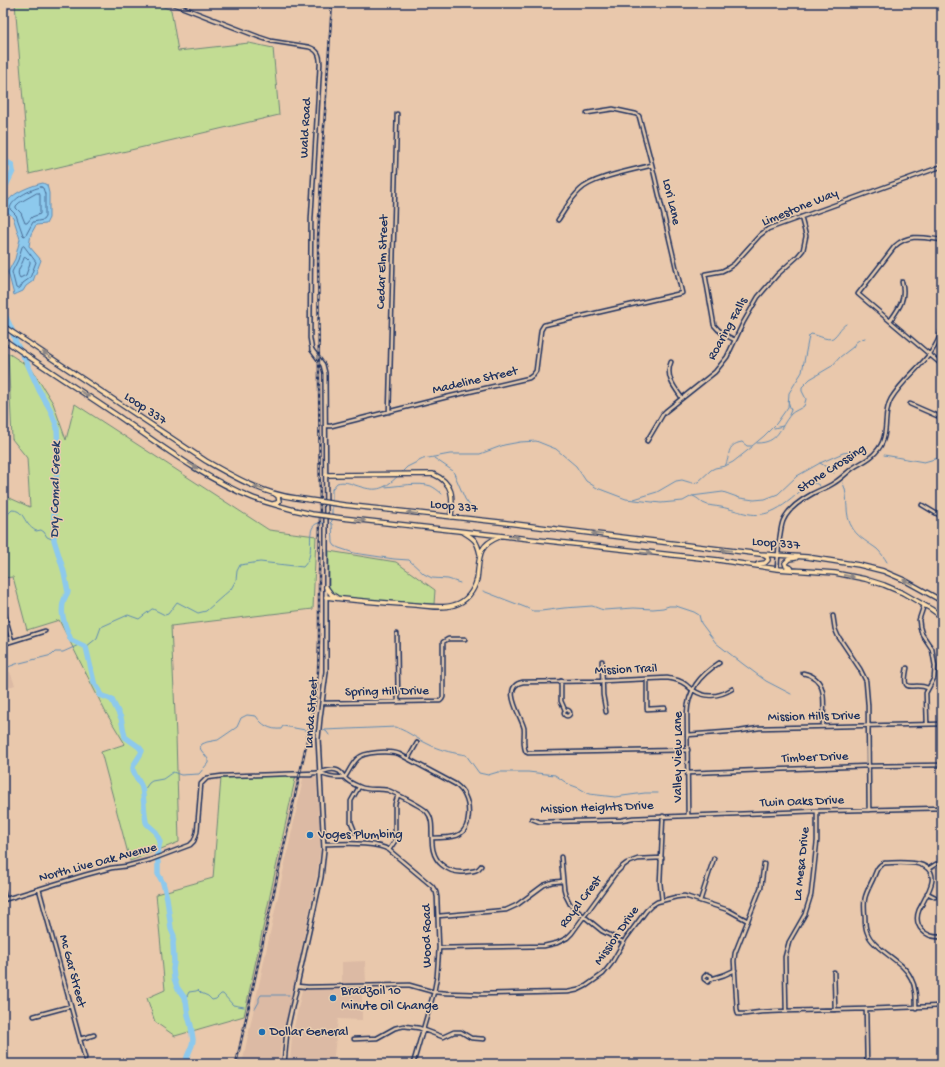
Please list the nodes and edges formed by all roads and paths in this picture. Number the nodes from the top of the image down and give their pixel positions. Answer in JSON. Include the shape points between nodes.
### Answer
{"nodes":[{"id":1,"x":171,"y":3,"type":"edge"},
{"id":2,"x":587,"y":113,"type":"dead end"},
{"id":3,"x":397,"y":114,"type":"dead end"},
{"id":4,"x":652,"y":165,"type":"junction"},
{"id":5,"x":942,"y":167,"type":"edge"},
{"id":6,"x":801,"y":217,"type":"junction"},
{"id":7,"x":558,"y":220,"type":"dead end"},
{"id":8,"x":942,"y":240,"type":"edge"},
{"id":9,"x":902,"y":282,"type":"dead end"},
{"id":10,"x":682,"y":293,"type":"joint"},
{"id":11,"x":890,"y":320,"type":"junction"},
{"id":12,"x":3,"y":326,"type":"edge"},
{"id":13,"x":942,"y":328,"type":"edge"},
{"id":14,"x":3,"y":340,"type":"edge"},
{"id":15,"x":735,"y":340,"type":"junction"},
{"id":16,"x":312,"y":350,"type":"joint"},
{"id":17,"x":930,"y":355,"type":"junction"},
{"id":18,"x":320,"y":360,"type":"joint"},
{"id":19,"x":671,"y":362,"type":"dead end"},
{"id":20,"x":942,"y":365,"type":"edge"},
{"id":21,"x":682,"y":398,"type":"junction"},
{"id":22,"x":910,"y":404,"type":"dead end"},
{"id":23,"x":389,"y":412,"type":"junction"},
{"id":24,"x":942,"y":418,"type":"edge"},
{"id":25,"x":326,"y":426,"type":"junction"},
{"id":26,"x":647,"y":441,"type":"dead end"},
{"id":27,"x":326,"y":475,"type":"junction"},
{"id":28,"x":273,"y":493,"type":"junction"},
{"id":29,"x":268,"y":503,"type":"junction"},
{"id":30,"x":922,"y":505,"type":"dead end"},
{"id":31,"x":942,"y":512,"type":"edge"},
{"id":32,"x":451,"y":517,"type":"junction"},
{"id":33,"x":462,"y":531,"type":"junction"},
{"id":34,"x":502,"y":536,"type":"junction"},
{"id":35,"x":480,"y":554,"type":"junction"},
{"id":36,"x":760,"y":554,"type":"junction"},
{"id":37,"x":778,"y":555,"type":"junction"},
{"id":38,"x":807,"y":557,"type":"junction"},
{"id":39,"x":751,"y":564,"type":"junction"},
{"id":40,"x":777,"y":569,"type":"junction"},
{"id":41,"x":794,"y":570,"type":"junction"},
{"id":42,"x":326,"y":587,"type":"junction"},
{"id":43,"x":326,"y":597,"type":"junction"},
{"id":44,"x":339,"y":599,"type":"junction"},
{"id":45,"x":942,"y":601,"type":"edge"},
{"id":46,"x":924,"y":605,"type":"junction"},
{"id":47,"x":3,"y":608,"type":"edge"},
{"id":48,"x":832,"y":616,"type":"dead end"},
{"id":49,"x":942,"y":617,"type":"edge"},
{"id":50,"x":45,"y":631,"type":"dead end"},
{"id":51,"x":397,"y":634,"type":"dead end"},
{"id":52,"x":465,"y":639,"type":"dead end"},
{"id":53,"x":12,"y":641,"type":"junction"},
{"id":54,"x":3,"y":644,"type":"edge"},
{"id":55,"x":602,"y":661,"type":"dead end"},
{"id":56,"x":719,"y":663,"type":"dead end"},
{"id":57,"x":907,"y":668,"type":"dead end"},
{"id":58,"x":803,"y":673,"type":"dead end"},
{"id":59,"x":934,"y":678,"type":"junction"},
{"id":60,"x":937,"y":678,"type":"dead end"},
{"id":61,"x":647,"y":679,"type":"junction"},
{"id":62,"x":561,"y":681,"type":"junction"},
{"id":63,"x":603,"y":681,"type":"junction"},
{"id":64,"x":928,"y":688,"type":"junction"},
{"id":65,"x":732,"y":689,"type":"dead end"},
{"id":66,"x":692,"y":690,"type":"junction"},
{"id":67,"x":398,"y":702,"type":"junction"},
{"id":68,"x":322,"y":703,"type":"junction"},
{"id":69,"x":665,"y":708,"type":"dead end"},
{"id":70,"x":565,"y":710,"type":"dead end"},
{"id":71,"x":606,"y":712,"type":"dead end"},
{"id":72,"x":926,"y":724,"type":"junction"},
{"id":73,"x":942,"y":724,"type":"edge"},
{"id":74,"x":823,"y":726,"type":"junction"},
{"id":75,"x":868,"y":726,"type":"junction"},
{"id":76,"x":687,"y":735,"type":"junction"},
{"id":77,"x":417,"y":742,"type":"dead end"},
{"id":78,"x":688,"y":750,"type":"junction"},
{"id":79,"x":408,"y":759,"type":"junction"},
{"id":80,"x":942,"y":765,"type":"edge"},
{"id":81,"x":869,"y":766,"type":"junction"},
{"id":82,"x":336,"y":770,"type":"junction"},
{"id":83,"x":320,"y":773,"type":"junction"},
{"id":84,"x":688,"y":773,"type":"junction"},
{"id":85,"x":335,"y":776,"type":"junction"},
{"id":86,"x":344,"y":777,"type":"junction"},
{"id":87,"x":359,"y":787,"type":"junction"},
{"id":88,"x":398,"y":796,"type":"junction"},
{"id":89,"x":942,"y":808,"type":"edge"},
{"id":90,"x":869,"y":810,"type":"junction"},
{"id":91,"x":817,"y":811,"type":"junction"},
{"id":92,"x":663,"y":816,"type":"junction"},
{"id":93,"x":688,"y":816,"type":"junction"},
{"id":94,"x":532,"y":819,"type":"dead end"},
{"id":95,"x":355,"y":832,"type":"dead end"},
{"id":96,"x":432,"y":838,"type":"junction"},
{"id":97,"x":324,"y":844,"type":"junction"},
{"id":98,"x":389,"y":850,"type":"junction"},
{"id":99,"x":561,"y":857,"type":"dead end"},
{"id":100,"x":662,"y":858,"type":"junction"},
{"id":101,"x":714,"y":858,"type":"dead end"},
{"id":102,"x":764,"y":864,"type":"dead end"},
{"id":103,"x":936,"y":864,"type":"dead end"},
{"id":104,"x":481,"y":866,"type":"dead end"},
{"id":105,"x":928,"y":869,"type":"junction"},
{"id":106,"x":563,"y":881,"type":"junction"},
{"id":107,"x":39,"y":889,"type":"junction"},
{"id":108,"x":3,"y":890,"type":"edge"},
{"id":109,"x":927,"y":893,"type":"junction"},
{"id":110,"x":935,"y":897,"type":"dead end"},
{"id":111,"x":4,"y":900,"type":"edge"},
{"id":112,"x":662,"y":901,"type":"junction"},
{"id":113,"x":700,"y":901,"type":"junction"},
{"id":114,"x":438,"y":916,"type":"junction"},
{"id":115,"x":585,"y":917,"type":"junction"},
{"id":116,"x":748,"y":921,"type":"junction"},
{"id":117,"x":942,"y":937,"type":"edge"},
{"id":118,"x":623,"y":942,"type":"junction"},
{"id":119,"x":439,"y":948,"type":"junction"},
{"id":120,"x":735,"y":970,"type":"junction"},
{"id":121,"x":834,"y":972,"type":"dead end"},
{"id":122,"x":712,"y":979,"type":"dead end"},
{"id":123,"x":297,"y":986,"type":"junction"},
{"id":124,"x":434,"y":992,"type":"junction"},
{"id":125,"x":71,"y":1006,"type":"junction"},
{"id":126,"x":942,"y":1006,"type":"edge"},
{"id":127,"x":916,"y":1008,"type":"junction"},
{"id":128,"x":866,"y":1009,"type":"junction"},
{"id":129,"x":835,"y":1010,"type":"junction"},
{"id":130,"x":786,"y":1011,"type":"junction"},
{"id":131,"x":34,"y":1016,"type":"dead end"},
{"id":132,"x":423,"y":1030,"type":"junction"},
{"id":133,"x":94,"y":1036,"type":"dead end"},
{"id":134,"x":80,"y":1039,"type":"junction"},
{"id":135,"x":484,"y":1039,"type":"dead end"},
{"id":136,"x":354,"y":1040,"type":"dead end"},
{"id":137,"x":85,"y":1058,"type":"dead end"},
{"id":138,"x":284,"y":1064,"type":"edge"},
{"id":139,"x":413,"y":1064,"type":"edge"},
{"id":140,"x":867,"y":1064,"type":"edge"}],
"edges":[{"from":1,"to":16,"type":"street","name":"Wald Road","via":[[259,37],[309,47],[319,53],[311,244]]},
{"from":2,"to":4,"type":"street","name":"Lori Lane","via":[[613,109],[639,116]]},
{"from":3,"to":23,"type":"street","name":"Cedar Elm Street"},
{"from":4,"to":7,"type":"street","via":[[588,184],[578,192]]},
{"from":4,"to":10,"type":"street","name":"Lori Lane"},
{"from":5,"to":6,"type":"street","name":"Limestone Way"},
{"from":6,"to":15,"type":"street","name":"Roaring Falls","via":[[806,236],[803,250],[758,297]]},
{"from":6,"to":15,"type":"street","name":"Limestone Way","via":[[764,232],[728,268],[704,274],[714,325],[723,334]]},
{"from":8,"to":11,"type":"street","via":[[913,237],[903,240],[895,246],[858,294]]},
{"from":9,"to":11,"type":"street","via":[[902,302]]},
{"from":10,"to":23,"type":"street","name":"Madeline Street","via":[[544,325],[541,330],[536,371],[532,377]]},
{"from":11,"to":17,"type":"street"},
{"from":28,"to":12,"type":"main road","name":"Loop 337","one_way":true,"via":[[241,481],[206,461]]},
{"from":13,"to":17,"type":"street","name":"Stone Crossing","via":[[939,340]]},
{"from":14,"to":29,"type":"main road","name":"Loop 337","one_way":true,"via":[[199,470],[235,490]]},
{"from":15,"to":21,"type":"street","name":"Roaring Falls","via":[[722,365]]},
{"from":16,"to":18,"type":"street","name":"Wald Road"},
{"from":17,"to":20,"type":"street"},
{"from":17,"to":37,"type":"street","name":"Stone Crossing","via":[[890,400],[885,434],[875,454],[790,510],[781,528]]},
{"from":18,"to":25,"type":"street","name":"Landa Street","via":[[325,373]]},
{"from":19,"to":21,"type":"street","via":[[670,378]]},
{"from":21,"to":26,"type":"street","name":"Roaring Falls","via":[[663,414]]},
{"from":22,"to":24,"type":"street"},
{"from":23,"to":25,"type":"street","name":"Madeline Street"},
{"from":25,"to":27,"type":"street","name":"Landa Street"},
{"from":27,"to":32,"type":"main road","via":[[433,474],[447,483],[451,491]]},
{"from":27,"to":42,"type":"street","name":"Landa Street"},
{"from":28,"to":29,"type":"main road","via":[[278,496],[279,501],[276,504]]},
{"from":32,"to":28,"type":"main road","name":"Loop 337","one_way":true,"bridge":true,"via":[[344,505]]},
{"from":29,"to":33,"type":"main road","name":"Loop 337","one_way":true,"bridge":true,"via":[[312,514]]},
{"from":30,"to":31,"type":"street","via":[[937,514]]},
{"from":36,"to":32,"type":"main road","name":"Loop 337","one_way":true},
{"from":33,"to":34,"type":"main road","name":"Loop 337"},
{"from":33,"to":35,"type":"main road","via":[[477,544]]},
{"from":34,"to":35,"type":"main road","via":[[490,541]]},
{"from":34,"to":39,"type":"main road","name":"Loop 337","one_way":true},
{"from":35,"to":44,"type":"main road","via":[[473,590],[464,600],[454,605],[439,607]]},
{"from":36,"to":37,"type":"main road","name":"Loop 337"},
{"from":36,"to":39,"type":"main road","via":[[768,558],[767,562]]},
{"from":37,"to":38,"type":"main road","name":"Loop 337"},
{"from":37,"to":40,"type":"street","name":"Stone Crossing"},
{"from":38,"to":41,"type":"main road","via":[[786,561],[786,566]]},
{"from":45,"to":38,"type":"main road","name":"Loop 337","one_way":true,"via":[[883,571]]},
{"from":39,"to":40,"type":"main road","name":"Loop 337"},
{"from":40,"to":41,"type":"main road","name":"Loop 337"},
{"from":41,"to":46,"type":"main road","name":"Loop 337","one_way":true,"via":[[835,573],[874,582],[903,593]]},
{"from":42,"to":43,"type":"street","name":"Landa Street"},
{"from":42,"to":44,"type":"main road"},
{"from":43,"to":44,"type":"main road"},
{"from":43,"to":68,"type":"street","name":"Landa Street","via":[[326,672]]},
{"from":46,"to":49,"type":"main road","name":"Loop 337"},
{"from":46,"to":59,"type":"street","via":[[919,624],[933,652]]},
{"from":47,"to":53,"type":"street"},
{"from":48,"to":75,"type":"street","via":[[838,636],[865,678]]},
{"from":50,"to":53,"type":"street"},
{"from":51,"to":67,"type":"street"},
{"from":52,"to":67,"type":"street","name":"Spring Hill Drive","via":[[448,639],[443,642],[444,697],[440,701]]},
{"from":53,"to":54,"type":"street"},
{"from":55,"to":63,"type":"street"},
{"from":56,"to":66,"type":"street","name":"Valley View Lane","via":[[704,675]]},
{"from":57,"to":64,"type":"street","via":[[906,685]]},
{"from":58,"to":74,"type":"street","via":[[814,676],[822,687]]},
{"from":59,"to":60,"type":"street"},
{"from":59,"to":64,"type":"street"},
{"from":61,"to":63,"type":"street","name":"Mission Trail"},
{"from":61,"to":66,"type":"street","name":"Mission Trail","via":[[672,679],[682,682]]},
{"from":61,"to":69,"type":"street","via":[[647,709]]},
{"from":62,"to":63,"type":"street","name":"Mission Trail"},
{"from":62,"to":70,"type":"street","via":[[561,701]]},
{"from":62,"to":78,"type":"street","name":"Mission Trail","via":[[523,682],[515,685],[513,700],[523,725],[526,752],[531,754]]},
{"from":63,"to":71,"type":"street"},
{"from":64,"to":72,"type":"street"},
{"from":65,"to":66,"type":"street","name":"Mission Trail","via":[[712,696]]},
{"from":66,"to":76,"type":"street","name":"Valley View Lane","via":[[687,709]]},
{"from":67,"to":68,"type":"street","name":"Spring Hill Drive"},
{"from":68,"to":83,"type":"street","name":"Landa Street","via":[[318,738]]},
{"from":72,"to":73,"type":"street","name":"Mission Hills Drive"},
{"from":72,"to":75,"type":"street","name":"Mission Hills Drive"},
{"from":74,"to":75,"type":"street","name":"Mission Hills Drive"},
{"from":74,"to":76,"type":"street","name":"Mission Hills Drive","via":[[759,728]]},
{"from":75,"to":81,"type":"street"},
{"from":76,"to":78,"type":"street","name":"Valley View Lane"},
{"from":77,"to":79,"type":"street"},
{"from":78,"to":84,"type":"street","name":"Valley View Lane"},
{"from":79,"to":86,"type":"street","via":[[393,753],[364,754],[356,759]]},
{"from":79,"to":96,"type":"street","via":[[455,784],[466,798],[468,821],[463,832],[453,837]]},
{"from":80,"to":81,"type":"street","name":"Timber Drive"},
{"from":81,"to":84,"type":"street","name":"Timber Drive"},
{"from":81,"to":90,"type":"street"},
{"from":82,"to":83,"type":"street","via":[[327,769]]},
{"from":82,"to":85,"type":"street"},
{"from":82,"to":86,"type":"street"},
{"from":83,"to":85,"type":"street"},
{"from":83,"to":97,"type":"street","name":"Landa Street"},
{"from":83,"to":107,"type":"street","name":"North Live Oak Avenue","via":[[211,777],[200,787],[197,832],[190,845],[150,860]]},
{"from":84,"to":93,"type":"street","name":"Valley View Lane"},
{"from":85,"to":86,"type":"street"},
{"from":86,"to":87,"type":"street"},
{"from":87,"to":88,"type":"street","via":[[388,791]]},
{"from":87,"to":95,"type":"street","via":[[352,801],[351,822]]},
{"from":88,"to":96,"type":"street","via":[[428,812]]},
{"from":88,"to":98,"type":"street","via":[[395,804],[395,841]]},
{"from":89,"to":90,"type":"street","name":"Twin Oaks Drive"},
{"from":90,"to":91,"type":"street","name":"Twin Oaks Drive"},
{"from":91,"to":93,"type":"street","name":"Twin Oaks Drive"},
{"from":91,"to":130,"type":"street","name":"La Mesa Drive","via":[[817,840],[811,895],[808,908],[789,942],[785,957]]},
{"from":92,"to":93,"type":"street","name":"Twin Oaks Drive"},
{"from":92,"to":94,"type":"street","name":"Mission Heights Drive","via":[[540,822]]},
{"from":92,"to":100,"type":"street","name":"Valley View Lane"},
{"from":96,"to":104,"type":"street","via":[[434,854],[447,870],[476,871]]},
{"from":97,"to":98,"type":"street","via":[[375,844]]},
{"from":97,"to":123,"type":"street","name":"Landa Street","via":[[321,878]]},
{"from":98,"to":114,"type":"street","name":"Wood Road","via":[[436,892]]},
{"from":99,"to":106,"type":"street"},
{"from":100,"to":112,"type":"street","name":"Valley View Lane"},
{"from":100,"to":115,"type":"street","name":"Royal Crest","via":[[638,859],[623,866]]},
{"from":101,"to":113,"type":"street"},
{"from":102,"to":116,"type":"street","via":[[761,887]]},
{"from":103,"to":105,"type":"street"},
{"from":105,"to":109,"type":"street","via":[[932,880]]},
{"from":105,"to":127,"type":"street","via":[[917,863],[881,864],[866,892],[864,903],[867,932],[875,943],[908,972],[915,990]]},
{"from":106,"to":114,"type":"street","via":[[544,885],[506,910]]},
{"from":106,"to":115,"type":"street","via":[[568,900],[575,910]]},
{"from":107,"to":111,"type":"street","name":"North Live Oak Avenue"},
{"from":107,"to":125,"type":"street","name":"Mc Gar Street"},
{"from":108,"to":111,"type":"street"},
{"from":109,"to":110,"type":"street"},
{"from":109,"to":117,"type":"street","via":[[917,914],[918,924],[929,935]]},
{"from":112,"to":113,"type":"street","name":"Mission Drive","via":[[684,896]]},
{"from":112,"to":118,"type":"street","name":"Mission Drive","via":[[649,908]]},
{"from":113,"to":116,"type":"street","name":"Mission Drive","via":[[732,912]]},
{"from":114,"to":119,"type":"street","name":"Wood Road"},
{"from":115,"to":118,"type":"street","via":[[604,932]]},
{"from":115,"to":119,"type":"street","name":"Royal Crest","via":[[567,938],[549,946]]},
{"from":116,"to":120,"type":"street","via":[[735,953]]},
{"from":118,"to":124,"type":"street","name":"Mission Drive","via":[[604,974],[573,992]]},
{"from":119,"to":124,"type":"street","name":"Wood Road"},
{"from":120,"to":122,"type":"street"},
{"from":120,"to":130,"type":"street","via":[[738,1014]]},
{"from":121,"to":129,"type":"street"},
{"from":123,"to":124,"type":"street","name":"Mission Drive","via":[[409,985]]},
{"from":123,"to":138,"type":"street","name":"Landa Street","via":[[287,1030]]},
{"from":124,"to":132,"type":"street","name":"Wood Road"},
{"from":125,"to":131,"type":"street"},
{"from":125,"to":134,"type":"street","name":"Mc Gar Street"},
{"from":126,"to":127,"type":"street"},
{"from":127,"to":128,"type":"street"},
{"from":128,"to":129,"type":"street"},
{"from":128,"to":140,"type":"street"},
{"from":129,"to":130,"type":"street"},
{"from":132,"to":135,"type":"street","via":[[443,1037],[461,1032],[471,1038]]},
{"from":132,"to":136,"type":"street","via":[[399,1026],[377,1038]]},
{"from":132,"to":139,"type":"street","name":"Wood Road"},
{"from":133,"to":134,"type":"street"},
{"from":134,"to":137,"type":"street","name":"Mc Gar Street"}]}
